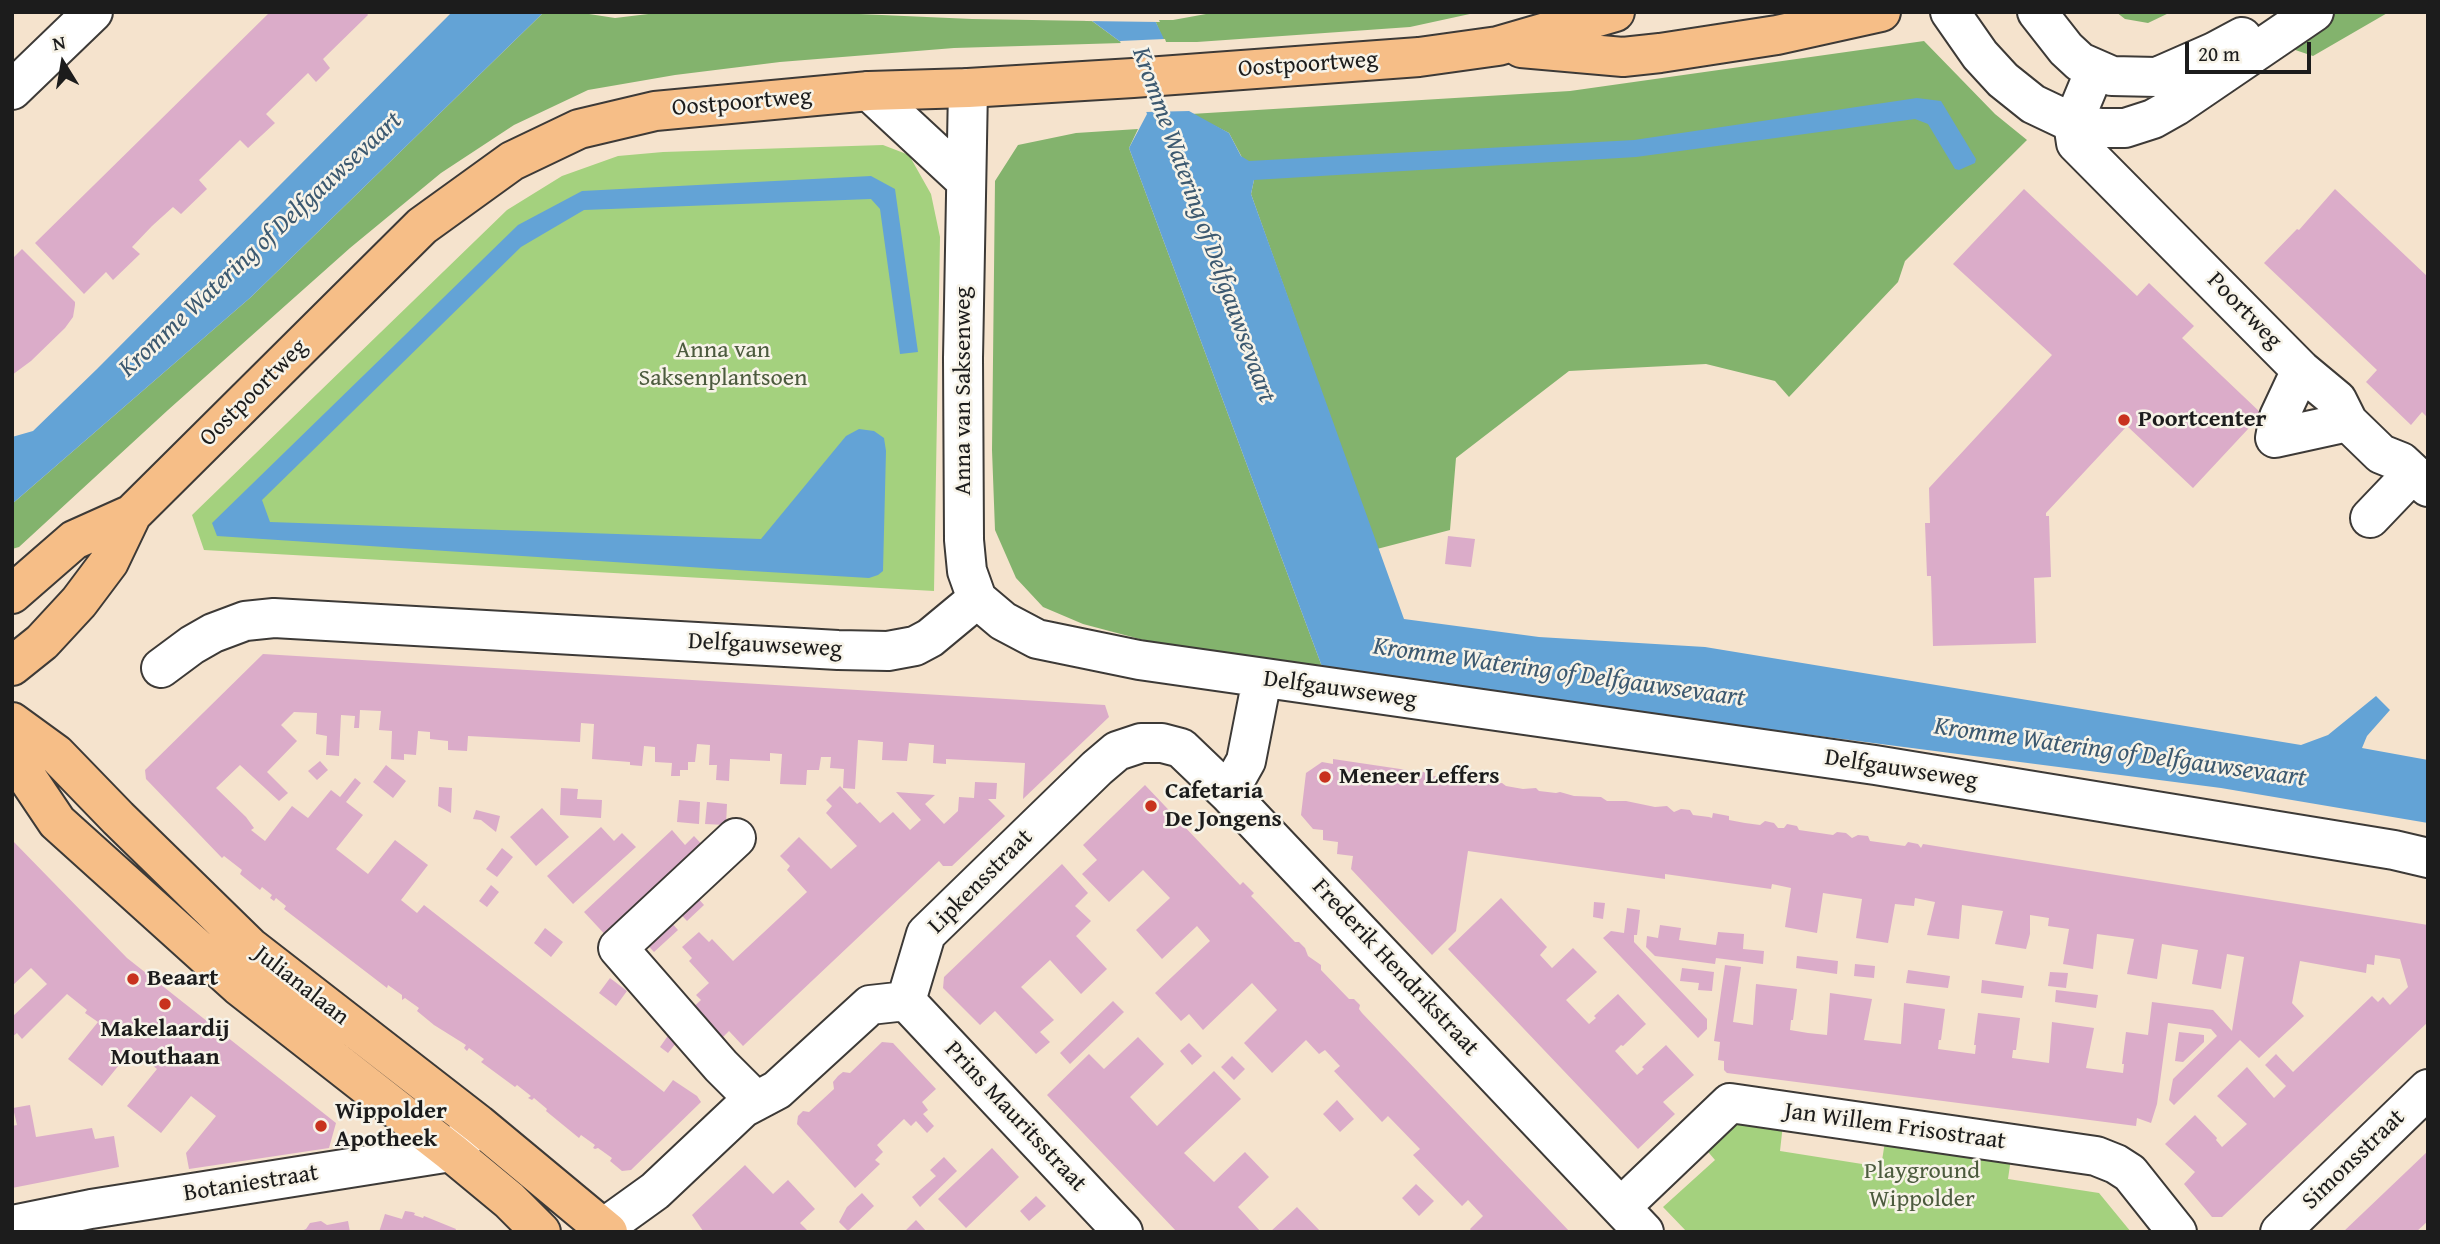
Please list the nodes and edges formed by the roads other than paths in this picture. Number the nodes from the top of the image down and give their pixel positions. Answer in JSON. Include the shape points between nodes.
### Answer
{"nodes":[{"id":1,"x":93,"y":12,"type":"edge"},
{"id":2,"x":1615,"y":12,"type":"edge"},
{"id":3,"x":1881,"y":12,"type":"edge"},
{"id":4,"x":1950,"y":12,"type":"edge"},
{"id":5,"x":2037,"y":12,"type":"edge"},
{"id":6,"x":2287,"y":12,"type":"edge"},
{"id":7,"x":2314,"y":12,"type":"edge"},
{"id":8,"x":1498,"y":46,"type":"junction"},
{"id":9,"x":2095,"y":70,"type":"junction"},
{"id":10,"x":968,"y":88,"type":"junction"},
{"id":11,"x":12,"y":90,"type":"edge"},
{"id":12,"x":869,"y":91,"type":"junction"},
{"id":13,"x":2073,"y":123,"type":"junction"},
{"id":14,"x":966,"y":181,"type":"junction"},
{"id":15,"x":2301,"y":370,"type":"junction"},
{"id":16,"x":2348,"y":422,"type":"junction"},
{"id":17,"x":2420,"y":480,"type":"edge"},
{"id":18,"x":132,"y":514,"type":"junction"},
{"id":19,"x":2370,"y":518,"type":"dead end"},
{"id":20,"x":21,"y":581,"type":"edge"},
{"id":21,"x":977,"y":599,"type":"junction"},
{"id":22,"x":12,"y":666,"type":"edge"},
{"id":23,"x":161,"y":668,"type":"dead end"},
{"id":24,"x":1262,"y":679,"type":"junction"},
{"id":25,"x":12,"y":722,"type":"edge"},
{"id":26,"x":12,"y":755,"type":"edge"},
{"id":27,"x":1228,"y":793,"type":"junction"},
{"id":28,"x":736,"y":838,"type":"dead end"},
{"id":29,"x":2428,"y":858,"type":"edge"},
{"id":30,"x":906,"y":1001,"type":"junction"},
{"id":31,"x":2428,"y":1089,"type":"edge"},
{"id":32,"x":756,"y":1101,"type":"junction"},
{"id":33,"x":478,"y":1124,"type":"junction"},
{"id":34,"x":451,"y":1152,"type":"junction"},
{"id":35,"x":1632,"y":1219,"type":"edge"},
{"id":36,"x":12,"y":1225,"type":"edge"},
{"id":37,"x":606,"y":1230,"type":"edge"},
{"id":38,"x":541,"y":1232,"type":"edge"},
{"id":39,"x":1123,"y":1232,"type":"edge"},
{"id":40,"x":2177,"y":1232,"type":"edge"},
{"id":41,"x":2280,"y":1232,"type":"edge"}],
"edges":[{"from":1,"to":11,"type":"street"},
{"from":2,"to":8,"type":"main road","name":"Oostpoortweg"},
{"from":3,"to":8,"type":"main road","name":"Oostpoortweg","via":[[1777,35],[1623,57]]},
{"from":4,"to":13,"type":"street","via":[[2003,80],[2033,104]]},
{"from":5,"to":9,"type":"street","via":[[2066,49]]},
{"from":6,"to":9,"type":"street","via":[[2157,77],[2112,76]]},
{"from":7,"to":13,"type":"street","via":[[2152,120],[2125,128]]},
{"from":8,"to":10,"type":"main road","name":"Oostpoortweg","via":[[1406,58]]},
{"from":9,"to":13,"type":"street"},
{"from":10,"to":12,"type":"main road","name":"Oostpoortweg"},
{"from":10,"to":14,"type":"street","name":"Anna van Saksenweg"},
{"from":12,"to":14,"type":"street"},
{"from":12,"to":18,"type":"main road","name":"Oostpoortweg","via":[[655,111],[579,129],[512,161],[422,226]]},
{"from":13,"to":15,"type":"street","name":"Poortweg","via":[[2076,143]]},
{"from":14,"to":21,"type":"street","name":"Anna van Saksenweg","via":[[964,540],[967,571]]},
{"from":15,"to":16,"type":"street","name":"Poortweg","via":[[2337,400]]},
{"from":15,"to":16,"type":"street","via":[[2278,417],[2275,438]]},
{"from":16,"to":17,"type":"street","name":"Poortweg","via":[[2381,454],[2401,461]]},
{"from":17,"to":19,"type":"street"},
{"from":18,"to":20,"type":"main road","name":"Oostpoortweg","via":[[74,540]]},
{"from":18,"to":22,"type":"main road","name":"Oostpoortweg","via":[[109,562],[79,602]]},
{"from":21,"to":23,"type":"street","name":"Delfgauwseweg","via":[[930,638],[888,651],[274,618],[245,621],[213,633]]},
{"from":21,"to":24,"type":"street","name":"Delfgauwseweg","via":[[1003,621],[1037,639]]},
{"from":24,"to":27,"type":"street","via":[[1246,761]]},
{"from":24,"to":29,"type":"street","name":"Delfgauwseweg","via":[[1875,765]]},
{"from":25,"to":33,"type":"main road","name":"Julianalaan","via":[[56,754],[250,947]]},
{"from":26,"to":34,"type":"main road","name":"Julianalaan","via":[[57,822],[239,986]]},
{"from":27,"to":30,"type":"street","name":"Lipkensstraat","via":[[1181,748],[1141,743],[1117,751],[926,934]]},
{"from":27,"to":35,"type":"street","name":"Frederik Hendrikstraat"},
{"from":28,"to":32,"type":"street","via":[[618,948]]},
{"from":30,"to":32,"type":"street","via":[[870,1005],[776,1090]]},
{"from":30,"to":39,"type":"street","name":"Prins Mauritsstraat"},
{"from":31,"to":41,"type":"street","name":"Simonsstraat"},
{"from":32,"to":37,"type":"street"},
{"from":33,"to":34,"type":"street"},
{"from":33,"to":37,"type":"main road","name":"Julianalaan"},
{"from":34,"to":36,"type":"street","name":"Botaniestraat"},
{"from":34,"to":38,"type":"main road","name":"Julianalaan"},
{"from":35,"to":40,"type":"street","name":"Jan Willem Frisostraat","via":[[1730,1103],[2096,1156],[2130,1173]]}]}
